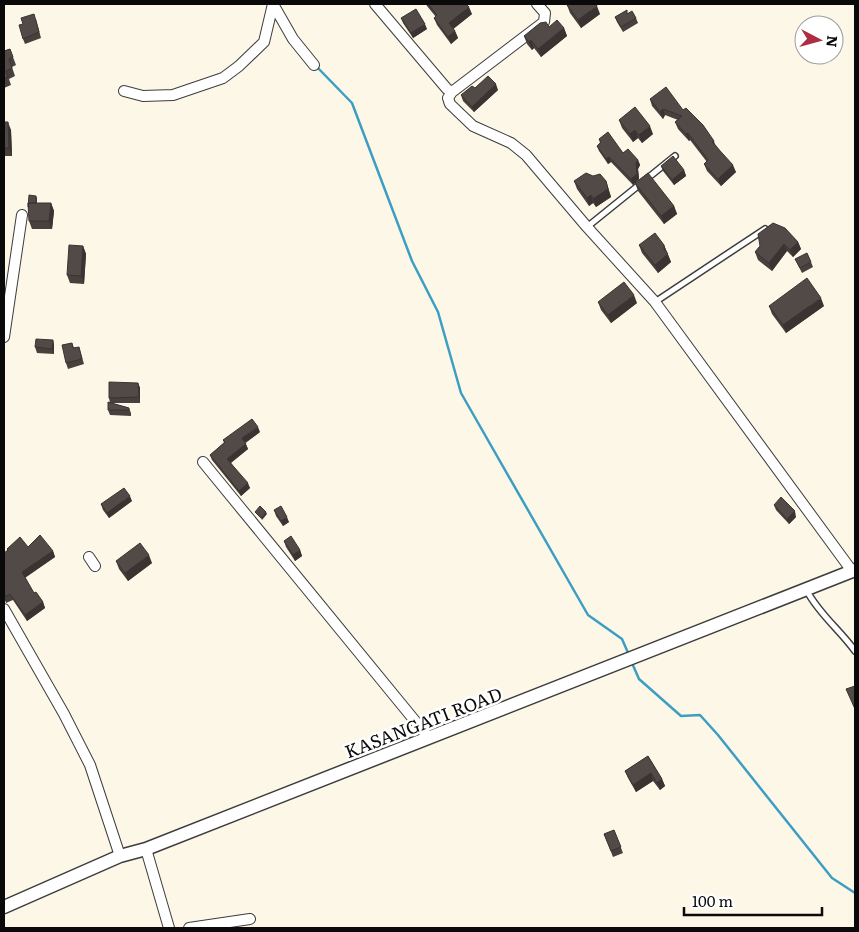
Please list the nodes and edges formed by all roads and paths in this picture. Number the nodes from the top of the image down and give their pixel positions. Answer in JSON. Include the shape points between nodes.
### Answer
{"nodes":[{"id":1,"x":273,"y":4,"type":"edge"},
{"id":2,"x":375,"y":4,"type":"edge"},
{"id":3,"x":537,"y":4,"type":"edge"},
{"id":4,"x":314,"y":65,"type":"dead end"},
{"id":5,"x":124,"y":91,"type":"dead end"},
{"id":6,"x":452,"y":92,"type":"junction"},
{"id":7,"x":675,"y":156,"type":"edge"},
{"id":8,"x":22,"y":215,"type":"dead end"},
{"id":9,"x":770,"y":226,"type":"edge"},
{"id":10,"x":587,"y":227,"type":"junction"},
{"id":11,"x":655,"y":302,"type":"junction"},
{"id":12,"x":4,"y":337,"type":"edge"},
{"id":13,"x":203,"y":462,"type":"dead end"},
{"id":14,"x":89,"y":557,"type":"dead end"},
{"id":15,"x":96,"y":566,"type":"dead end"},
{"id":16,"x":854,"y":570,"type":"edge"},
{"id":17,"x":806,"y":590,"type":"junction"},
{"id":18,"x":4,"y":609,"type":"edge"},
{"id":19,"x":855,"y":651,"type":"edge"},
{"id":20,"x":429,"y":738,"type":"junction"},
{"id":21,"x":146,"y":849,"type":"junction"},
{"id":22,"x":120,"y":856,"type":"junction"},
{"id":23,"x":4,"y":907,"type":"edge"},
{"id":24,"x":250,"y":919,"type":"dead end"},
{"id":25,"x":169,"y":928,"type":"edge"},
{"id":26,"x":189,"y":928,"type":"edge"}],
"edges":[{"from":1,"to":4,"type":"street"},
{"from":1,"to":5,"type":"street","via":[[264,42],[223,78],[172,95],[143,96]]},
{"from":2,"to":6,"type":"street"},
{"from":3,"to":6,"type":"street","via":[[545,13],[544,22]]},
{"from":6,"to":10,"type":"street","via":[[448,98],[450,104],[473,126],[511,143],[526,155]]},
{"from":7,"to":10,"type":"lane"},
{"from":8,"to":12,"type":"street"},
{"from":9,"to":11,"type":"lane"},
{"from":10,"to":11,"type":"street"},
{"from":11,"to":16,"type":"street"},
{"from":13,"to":20,"type":"street"},
{"from":14,"to":15,"type":"street"},
{"from":16,"to":17,"type":"street","name":"KASANGATI ROAD"},
{"from":17,"to":19,"type":"lane","via":[[820,612]]},
{"from":17,"to":20,"type":"street","name":"KASANGATI ROAD"},
{"from":18,"to":22,"type":"street","via":[[90,765]]},
{"from":20,"to":21,"type":"street","name":"KASANGATI ROAD"},
{"from":21,"to":22,"type":"street","name":"KASANGATI ROAD"},
{"from":21,"to":25,"type":"street"},
{"from":22,"to":23,"type":"street","name":"KASANGATI ROAD"},
{"from":24,"to":26,"type":"street"}]}
